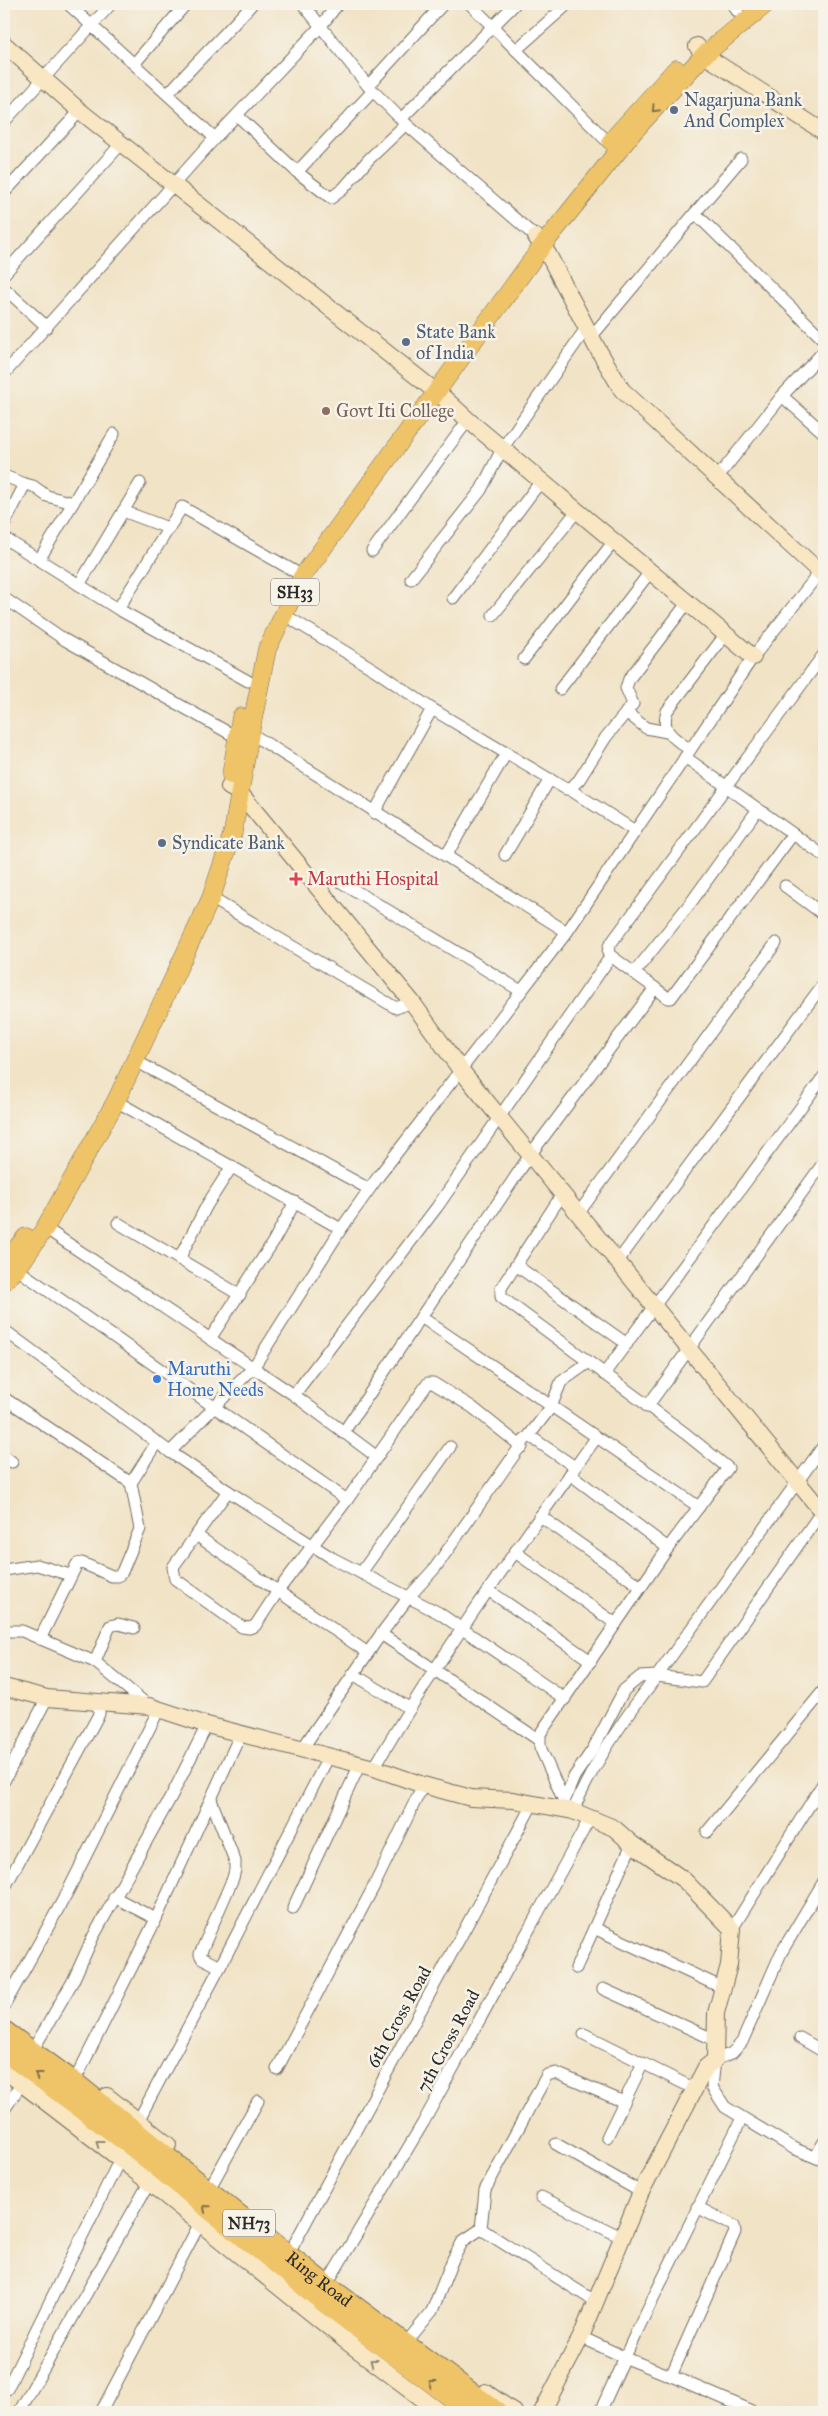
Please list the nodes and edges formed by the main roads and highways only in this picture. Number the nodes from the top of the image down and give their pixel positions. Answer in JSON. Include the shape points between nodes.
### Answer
{"nodes":[{"id":1,"x":766,"y":4,"type":"edge"},
{"id":2,"x":740,"y":7,"type":"edge"},
{"id":3,"x":700,"y":51,"type":"junction"},
{"id":4,"x":539,"y":241,"type":"junction"},
{"id":5,"x":432,"y":389,"type":"junction"},
{"id":6,"x":245,"y":738,"type":"junction"},
{"id":7,"x":234,"y":790,"type":"junction"},
{"id":8,"x":11,"y":1266,"type":"edge"},
{"id":9,"x":4,"y":1281,"type":"edge"},
{"id":10,"x":4,"y":2032,"type":"edge"},
{"id":11,"x":4,"y":2051,"type":"edge"},
{"id":12,"x":68,"y":2089,"type":"junction"},
{"id":13,"x":360,"y":2320,"type":"junction"},
{"id":14,"x":471,"y":2412,"type":"edge"},
{"id":15,"x":497,"y":2412,"type":"edge"}],
"edges":[{"from":1,"to":3,"type":"main road","number":"SH33"},
{"from":2,"to":3,"type":"main road","number":"SH33"},
{"from":3,"to":4,"type":"main road","number":"SH33","one_way":true},
{"from":3,"to":4,"type":"main road","number":"SH33","via":[[644,101]]},
{"from":4,"to":5,"type":"main road","number":"SH33"},
{"from":5,"to":6,"type":"main road","number":"SH33","via":[[320,550],[283,614],[267,649]]},
{"from":5,"to":6,"type":"main road","number":"SH33","via":[[294,571],[272,610],[248,681]]},
{"from":6,"to":7,"type":"main road","number":"SH33"},
{"from":7,"to":8,"type":"main road","number":"SH33","via":[[203,890],[170,963],[62,1178]]},
{"from":7,"to":8,"type":"main road","number":"SH33","via":[[233,832],[211,898],[116,1101],[45,1228]]},
{"from":8,"to":9,"type":"main road","number":"SH33"},
{"from":10,"to":12,"type":"highway","name":"Ring Road","number":"NH73"},
{"from":12,"to":11,"type":"highway","name":"Ring Road","number":"NH73","one_way":true},
{"from":12,"to":13,"type":"highway","name":"Ring Road","number":"NH73"},
{"from":13,"to":12,"type":"highway","name":"Ring Road","number":"NH73","one_way":true,"via":[[265,2266]]},
{"from":14,"to":13,"type":"highway","name":"Ring Road","number":"NH73","one_way":true},
{"from":13,"to":15,"type":"highway","name":"Ring Road","number":"NH73"}]}
